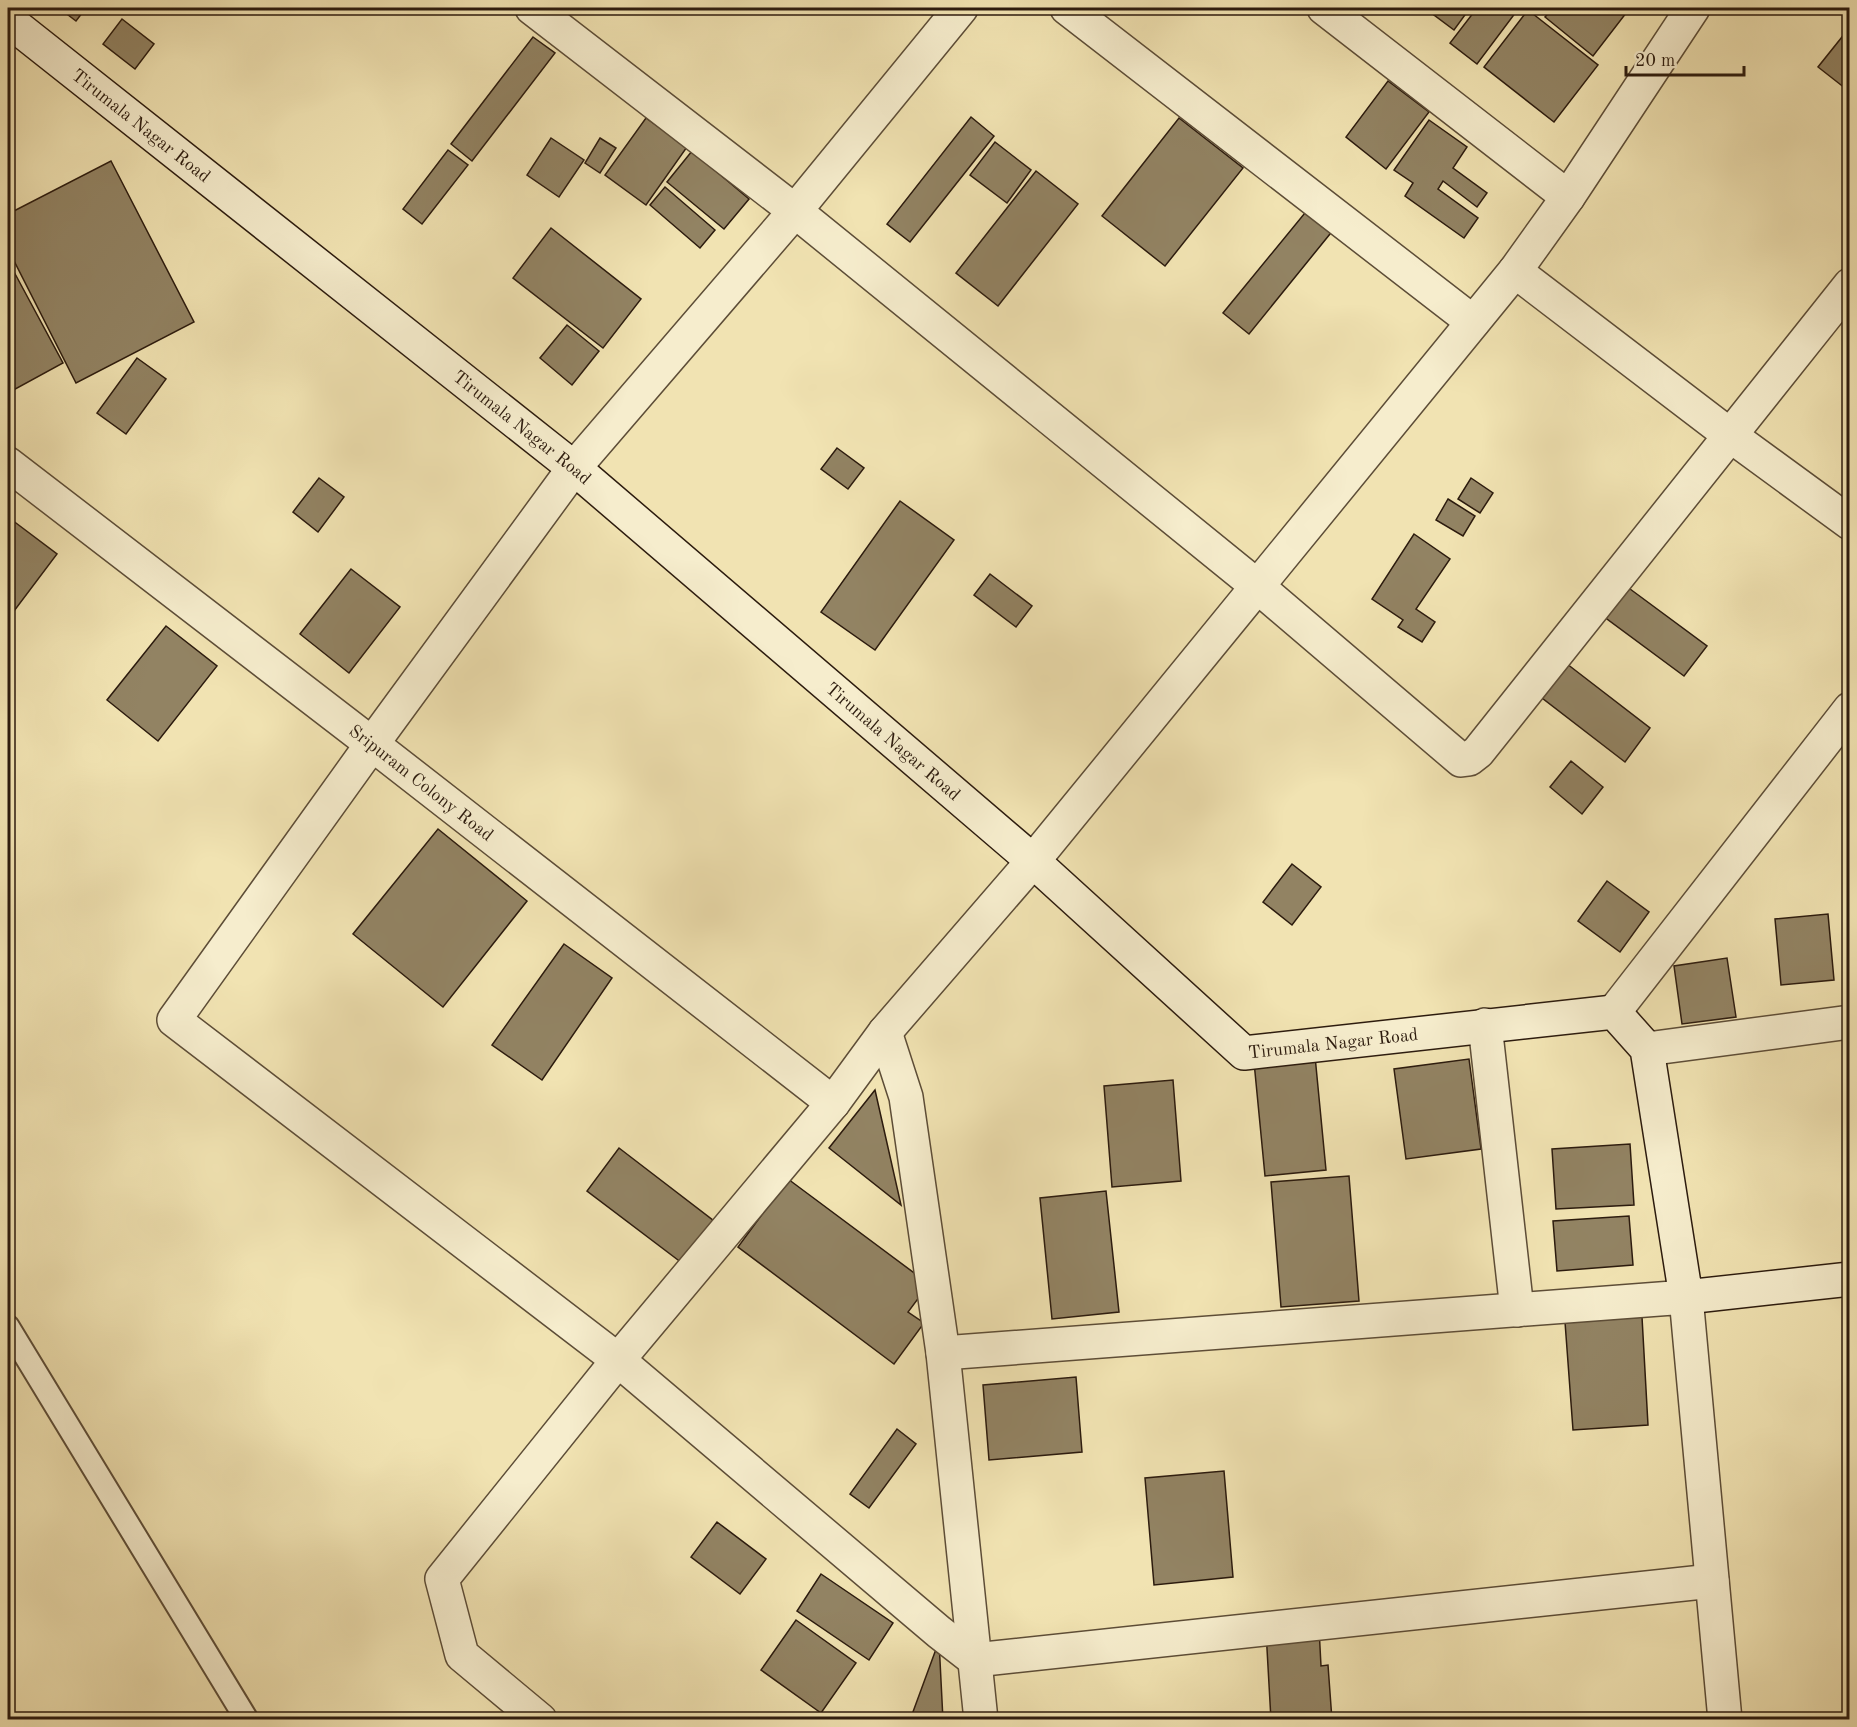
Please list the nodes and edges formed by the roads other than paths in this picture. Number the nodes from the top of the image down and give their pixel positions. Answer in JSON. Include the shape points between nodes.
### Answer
{"nodes":[{"id":1,"x":532,"y":8,"type":"edge"},
{"id":2,"x":961,"y":8,"type":"edge"},
{"id":3,"x":1067,"y":8,"type":"edge"},
{"id":4,"x":1324,"y":8,"type":"edge"},
{"id":5,"x":1693,"y":8,"type":"edge"},
{"id":6,"x":8,"y":20,"type":"edge"},
{"id":7,"x":1568,"y":197,"type":"junction"},
{"id":8,"x":795,"y":211,"type":"junction"},
{"id":9,"x":1515,"y":272,"type":"junction"},
{"id":10,"x":1850,"y":285,"type":"edge"},
{"id":11,"x":1473,"y":322,"type":"junction"},
{"id":12,"x":1731,"y":436,"type":"junction"},
{"id":13,"x":8,"y":464,"type":"edge"},
{"id":14,"x":574,"y":468,"type":"junction"},
{"id":15,"x":1850,"y":523,"type":"edge"},
{"id":16,"x":1257,"y":586,"type":"junction"},
{"id":17,"x":1850,"y":709,"type":"edge"},
{"id":18,"x":372,"y":744,"type":"junction"},
{"id":19,"x":1033,"y":861,"type":"junction"},
{"id":20,"x":1614,"y":1012,"type":"junction"},
{"id":21,"x":1850,"y":1022,"type":"edge"},
{"id":22,"x":1485,"y":1025,"type":"junction"},
{"id":23,"x":885,"y":1032,"type":"junction"},
{"id":24,"x":1647,"y":1049,"type":"junction"},
{"id":25,"x":832,"y":1103,"type":"junction"},
{"id":26,"x":1850,"y":1279,"type":"edge"},
{"id":27,"x":1686,"y":1297,"type":"junction"},
{"id":28,"x":1517,"y":1310,"type":"junction"},
{"id":29,"x":8,"y":1327,"type":"edge"},
{"id":30,"x":943,"y":1353,"type":"junction"},
{"id":31,"x":618,"y":1360,"type":"junction"},
{"id":32,"x":1712,"y":1581,"type":"junction"},
{"id":33,"x":975,"y":1660,"type":"junction"},
{"id":34,"x":247,"y":1719,"type":"edge"},
{"id":35,"x":540,"y":1719,"type":"edge"},
{"id":36,"x":981,"y":1719,"type":"edge"},
{"id":37,"x":1725,"y":1719,"type":"edge"}],
"edges":[{"from":1,"to":8,"type":"street"},
{"from":2,"to":8,"type":"street"},
{"from":3,"to":11,"type":"street"},
{"from":4,"to":7,"type":"street"},
{"from":5,"to":7,"type":"street"},
{"from":6,"to":14,"type":"street","name":"Tirumala Nagar Road"},
{"from":7,"to":9,"type":"street"},
{"from":8,"to":14,"type":"street"},
{"from":8,"to":16,"type":"street"},
{"from":9,"to":11,"type":"street"},
{"from":9,"to":12,"type":"street"},
{"from":10,"to":12,"type":"street"},
{"from":11,"to":16,"type":"street"},
{"from":12,"to":15,"type":"street"},
{"from":12,"to":16,"type":"street","via":[[1479,752],[1469,759],[1458,758]]},
{"from":13,"to":18,"type":"street","name":"Sripuram Colony Road"},
{"from":14,"to":18,"type":"street"},
{"from":14,"to":19,"type":"street","name":"Tirumala Nagar Road"},
{"from":16,"to":19,"type":"street"},
{"from":17,"to":20,"type":"street"},
{"from":18,"to":25,"type":"street","name":"Sripuram Colony Road"},
{"from":18,"to":31,"type":"street","via":[[174,1020]]},
{"from":19,"to":22,"type":"street","name":"Tirumala Nagar Road","via":[[1244,1053]]},
{"from":19,"to":23,"type":"street"},
{"from":20,"to":22,"type":"street","name":"Tirumala Nagar Road"},
{"from":20,"to":24,"type":"street"},
{"from":21,"to":24,"type":"street"},
{"from":22,"to":28,"type":"street"},
{"from":23,"to":25,"type":"street"},
{"from":23,"to":30,"type":"street","via":[[906,1097]]},
{"from":24,"to":27,"type":"street"},
{"from":25,"to":31,"type":"street"},
{"from":26,"to":27,"type":"street"},
{"from":27,"to":28,"type":"street"},
{"from":27,"to":32,"type":"street"},
{"from":28,"to":30,"type":"street"},
{"from":29,"to":34,"type":"lane"},
{"from":30,"to":33,"type":"street"},
{"from":31,"to":33,"type":"street"},
{"from":31,"to":35,"type":"street","via":[[442,1579],[462,1654]]},
{"from":32,"to":33,"type":"street"},
{"from":32,"to":37,"type":"street"},
{"from":33,"to":36,"type":"street"}]}
